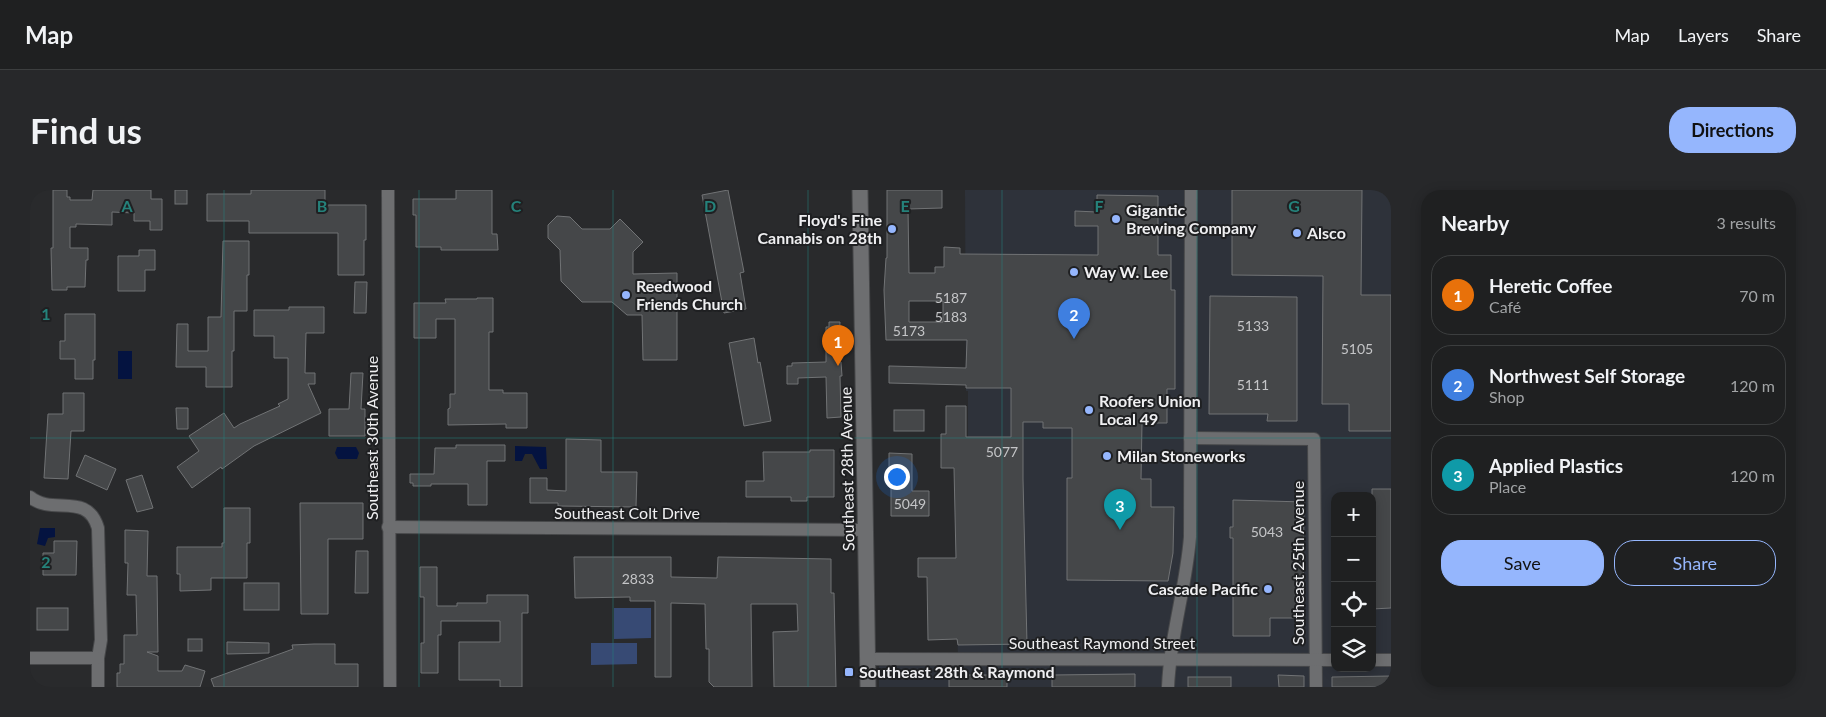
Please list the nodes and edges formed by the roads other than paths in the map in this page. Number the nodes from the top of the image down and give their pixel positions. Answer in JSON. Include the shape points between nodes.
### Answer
{"nodes":[{"id":1,"x":388,"y":190,"type":"edge"},
{"id":2,"x":860,"y":190,"type":"edge"},
{"id":3,"x":1191,"y":190,"type":"edge"},
{"id":4,"x":1190,"y":438,"type":"junction"},
{"id":5,"x":30,"y":497,"type":"edge"},
{"id":6,"x":388,"y":527,"type":"junction"},
{"id":7,"x":865,"y":530,"type":"junction"},
{"id":8,"x":30,"y":658,"type":"edge"},
{"id":9,"x":98,"y":658,"type":"junction"},
{"id":10,"x":868,"y":659,"type":"junction"},
{"id":11,"x":1170,"y":659,"type":"junction"},
{"id":12,"x":1315,"y":660,"type":"junction"},
{"id":13,"x":1331,"y":660,"type":"edge"},
{"id":14,"x":1376,"y":660,"type":"edge"},
{"id":15,"x":1391,"y":660,"type":"edge"},
{"id":16,"x":98,"y":687,"type":"edge"},
{"id":17,"x":390,"y":687,"type":"edge"},
{"id":18,"x":868,"y":687,"type":"edge"},
{"id":19,"x":1168,"y":687,"type":"edge"},
{"id":20,"x":1316,"y":687,"type":"edge"}],
"edges":[{"from":1,"to":6,"type":"street","name":"Southeast 30th Avenue"},
{"from":2,"to":7,"type":"street","name":"Southeast 28th Avenue"},
{"from":3,"to":4,"type":"street"},
{"from":4,"to":11,"type":"street","via":[[1189,554]]},
{"from":4,"to":12,"type":"street","name":"Southeast 25th Avenue","via":[[1314,439]]},
{"from":5,"to":9,"type":"street","via":[[46,505],[79,506],[96,520],[101,640]]},
{"from":6,"to":7,"type":"street","name":"Southeast Colt Drive"},
{"from":6,"to":17,"type":"street","name":"Southeast 30th Avenue"},
{"from":7,"to":10,"type":"street","name":"Southeast 28th Avenue"},
{"from":8,"to":9,"type":"street"},
{"from":9,"to":16,"type":"street"},
{"from":10,"to":11,"type":"street","name":"Southeast Raymond Street"},
{"from":10,"to":18,"type":"street","name":"Southeast 28th Avenue"},
{"from":11,"to":12,"type":"street","name":"Southeast Raymond Street"},
{"from":11,"to":19,"type":"street"},
{"from":12,"to":13,"type":"street","name":"Southeast Raymond Street"},
{"from":12,"to":20,"type":"street","name":"Southeast 25th Avenue"},
{"from":14,"to":15,"type":"street"}]}
